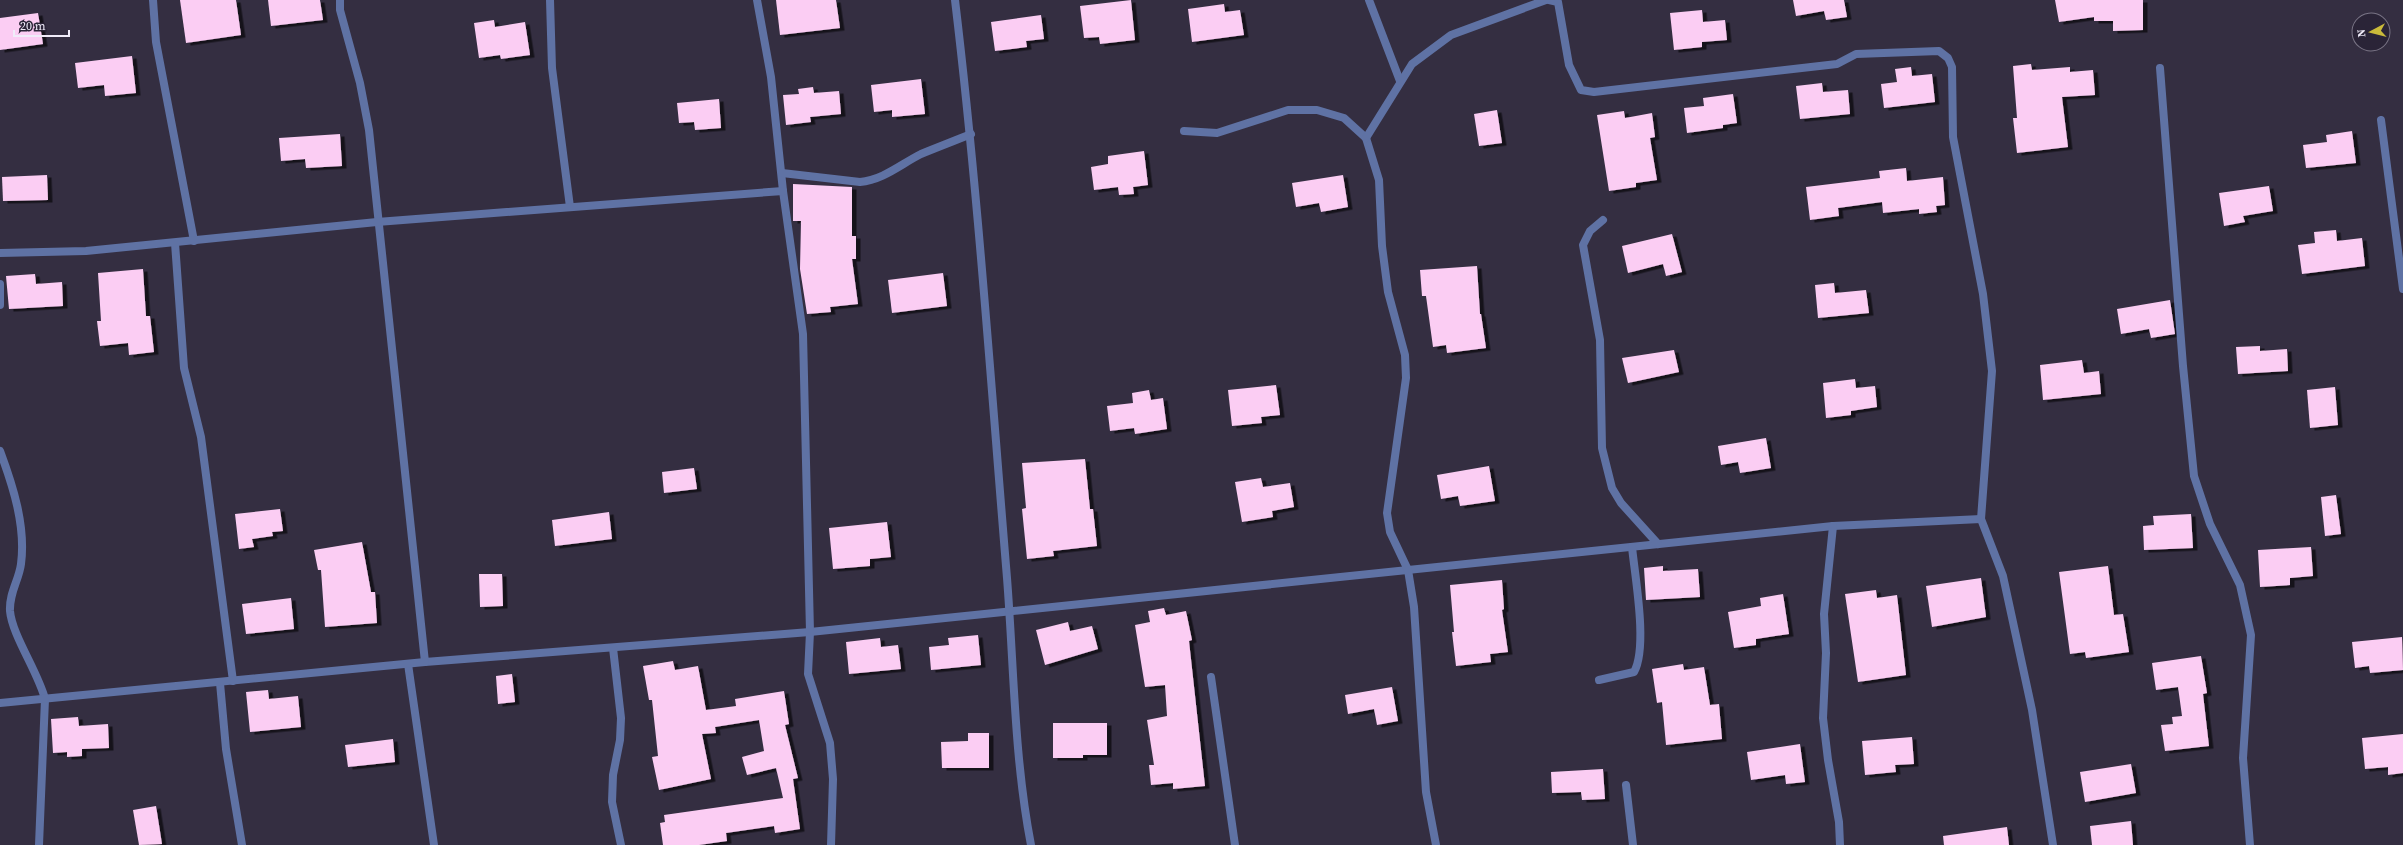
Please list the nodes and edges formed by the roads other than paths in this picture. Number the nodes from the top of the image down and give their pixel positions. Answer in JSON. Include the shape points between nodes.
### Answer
{"nodes":[{"id":1,"x":153,"y":0,"type":"edge"},
{"id":2,"x":340,"y":0,"type":"edge"},
{"id":3,"x":550,"y":0,"type":"edge"},
{"id":4,"x":757,"y":0,"type":"edge"},
{"id":5,"x":955,"y":0,"type":"edge"},
{"id":6,"x":1369,"y":0,"type":"edge"},
{"id":7,"x":1548,"y":0,"type":"edge"},
{"id":8,"x":2160,"y":68,"type":"dead end"},
{"id":9,"x":1400,"y":81,"type":"junction"},
{"id":10,"x":2381,"y":120,"type":"dead end"},
{"id":11,"x":1184,"y":131,"type":"dead end"},
{"id":12,"x":971,"y":134,"type":"junction"},
{"id":13,"x":1366,"y":138,"type":"junction"},
{"id":14,"x":782,"y":173,"type":"junction"},
{"id":15,"x":783,"y":191,"type":"junction"},
{"id":16,"x":570,"y":207,"type":"junction"},
{"id":17,"x":1603,"y":220,"type":"dead end"},
{"id":18,"x":377,"y":222,"type":"junction"},
{"id":19,"x":194,"y":241,"type":"junction"},
{"id":20,"x":175,"y":243,"type":"junction"},
{"id":21,"x":0,"y":253,"type":"edge"},
{"id":22,"x":0,"y":284,"type":"edge"},
{"id":23,"x":2403,"y":289,"type":"edge"},
{"id":24,"x":0,"y":305,"type":"edge"},
{"id":25,"x":0,"y":451,"type":"edge"},
{"id":26,"x":1981,"y":519,"type":"junction"},
{"id":27,"x":1833,"y":526,"type":"junction"},
{"id":28,"x":1658,"y":544,"type":"junction"},
{"id":29,"x":1632,"y":547,"type":"junction"},
{"id":30,"x":1408,"y":570,"type":"junction"},
{"id":31,"x":1010,"y":610,"type":"junction"},
{"id":32,"x":810,"y":632,"type":"junction"},
{"id":33,"x":613,"y":648,"type":"junction"},
{"id":34,"x":425,"y":662,"type":"junction"},
{"id":35,"x":408,"y":664,"type":"junction"},
{"id":36,"x":1211,"y":677,"type":"dead end"},
{"id":37,"x":1599,"y":680,"type":"dead end"},
{"id":38,"x":233,"y":681,"type":"junction"},
{"id":39,"x":220,"y":683,"type":"junction"},
{"id":40,"x":45,"y":699,"type":"junction"},
{"id":41,"x":0,"y":703,"type":"edge"},
{"id":42,"x":1626,"y":785,"type":"dead end"},
{"id":43,"x":38,"y":845,"type":"edge"},
{"id":44,"x":242,"y":845,"type":"edge"},
{"id":45,"x":434,"y":845,"type":"edge"},
{"id":46,"x":621,"y":845,"type":"edge"},
{"id":47,"x":831,"y":845,"type":"edge"},
{"id":48,"x":1031,"y":845,"type":"edge"},
{"id":49,"x":1235,"y":845,"type":"edge"},
{"id":50,"x":1436,"y":845,"type":"edge"},
{"id":51,"x":1633,"y":845,"type":"edge"},
{"id":52,"x":1840,"y":845,"type":"edge"},
{"id":53,"x":2053,"y":845,"type":"edge"},
{"id":54,"x":2250,"y":845,"type":"edge"}],
"edges":[{"from":1,"to":19,"type":"street","via":[[156,42]]},
{"from":2,"to":18,"type":"street","via":[[340,10],[360,83],[369,130]]},
{"from":3,"to":16,"type":"street","via":[[552,68]]},
{"from":4,"to":14,"type":"street","via":[[771,77]]},
{"from":5,"to":12,"type":"street"},
{"from":6,"to":9,"type":"street"},
{"from":7,"to":9,"type":"street","via":[[1451,35],[1412,64]]},
{"from":7,"to":26,"type":"street","via":[[1558,2],[1569,65],[1581,90],[1594,92],[1837,64],[1856,54],[1939,51],[1948,58],[1952,67],[1953,137],[1983,294],[1992,371]]},
{"from":8,"to":54,"type":"street","via":[[2194,476],[2210,524],[2240,585],[2251,635],[2243,758]]},
{"from":9,"to":13,"type":"street"},
{"from":10,"to":23,"type":"street"},
{"from":11,"to":13,"type":"street","via":[[1217,133],[1288,110],[1317,110],[1344,118]]},
{"from":12,"to":14,"type":"street","via":[[920,155],[902,167],[871,181]]},
{"from":12,"to":31,"type":"street"},
{"from":13,"to":30,"type":"street","via":[[1379,180],[1382,246],[1388,292],[1405,355],[1406,378],[1387,513],[1390,532]]},
{"from":14,"to":15,"type":"street"},
{"from":15,"to":16,"type":"street"},
{"from":15,"to":32,"type":"street","via":[[803,334]]},
{"from":16,"to":18,"type":"street"},
{"from":17,"to":28,"type":"street","via":[[1590,231],[1583,246],[1600,340],[1602,448],[1612,488],[1621,503]]},
{"from":18,"to":19,"type":"street"},
{"from":18,"to":34,"type":"street"},
{"from":19,"to":20,"type":"street"},
{"from":20,"to":21,"type":"street","via":[[86,251]]},
{"from":20,"to":38,"type":"street","via":[[184,368],[201,437]]},
{"from":22,"to":24,"type":"street"},
{"from":25,"to":40,"type":"street","via":[[14,488],[23,550],[20,570],[10,600],[10,612]]},
{"from":26,"to":27,"type":"street"},
{"from":26,"to":53,"type":"street","via":[[2003,576],[2032,710]]},
{"from":27,"to":28,"type":"street"},
{"from":27,"to":52,"type":"street","via":[[1824,614],[1826,653],[1823,718],[1839,822]]},
{"from":28,"to":29,"type":"street"},
{"from":29,"to":30,"type":"street"},
{"from":29,"to":37,"type":"street","via":[[1640,621],[1639,660],[1634,672]]},
{"from":30,"to":31,"type":"street"},
{"from":30,"to":50,"type":"street","via":[[1414,607],[1426,792]]},
{"from":31,"to":32,"type":"street"},
{"from":31,"to":48,"type":"street","via":[[1022,802]]},
{"from":32,"to":33,"type":"street"},
{"from":32,"to":47,"type":"street","via":[[808,674],[830,744],[833,779]]},
{"from":33,"to":34,"type":"street"},
{"from":33,"to":46,"type":"street","via":[[621,718],[612,802]]},
{"from":34,"to":35,"type":"street"},
{"from":35,"to":38,"type":"street"},
{"from":35,"to":45,"type":"street"},
{"from":36,"to":49,"type":"street"},
{"from":38,"to":39,"type":"street"},
{"from":39,"to":40,"type":"street"},
{"from":39,"to":44,"type":"street","via":[[226,749]]},
{"from":40,"to":41,"type":"street"},
{"from":40,"to":43,"type":"street"},
{"from":42,"to":51,"type":"street"}]}
